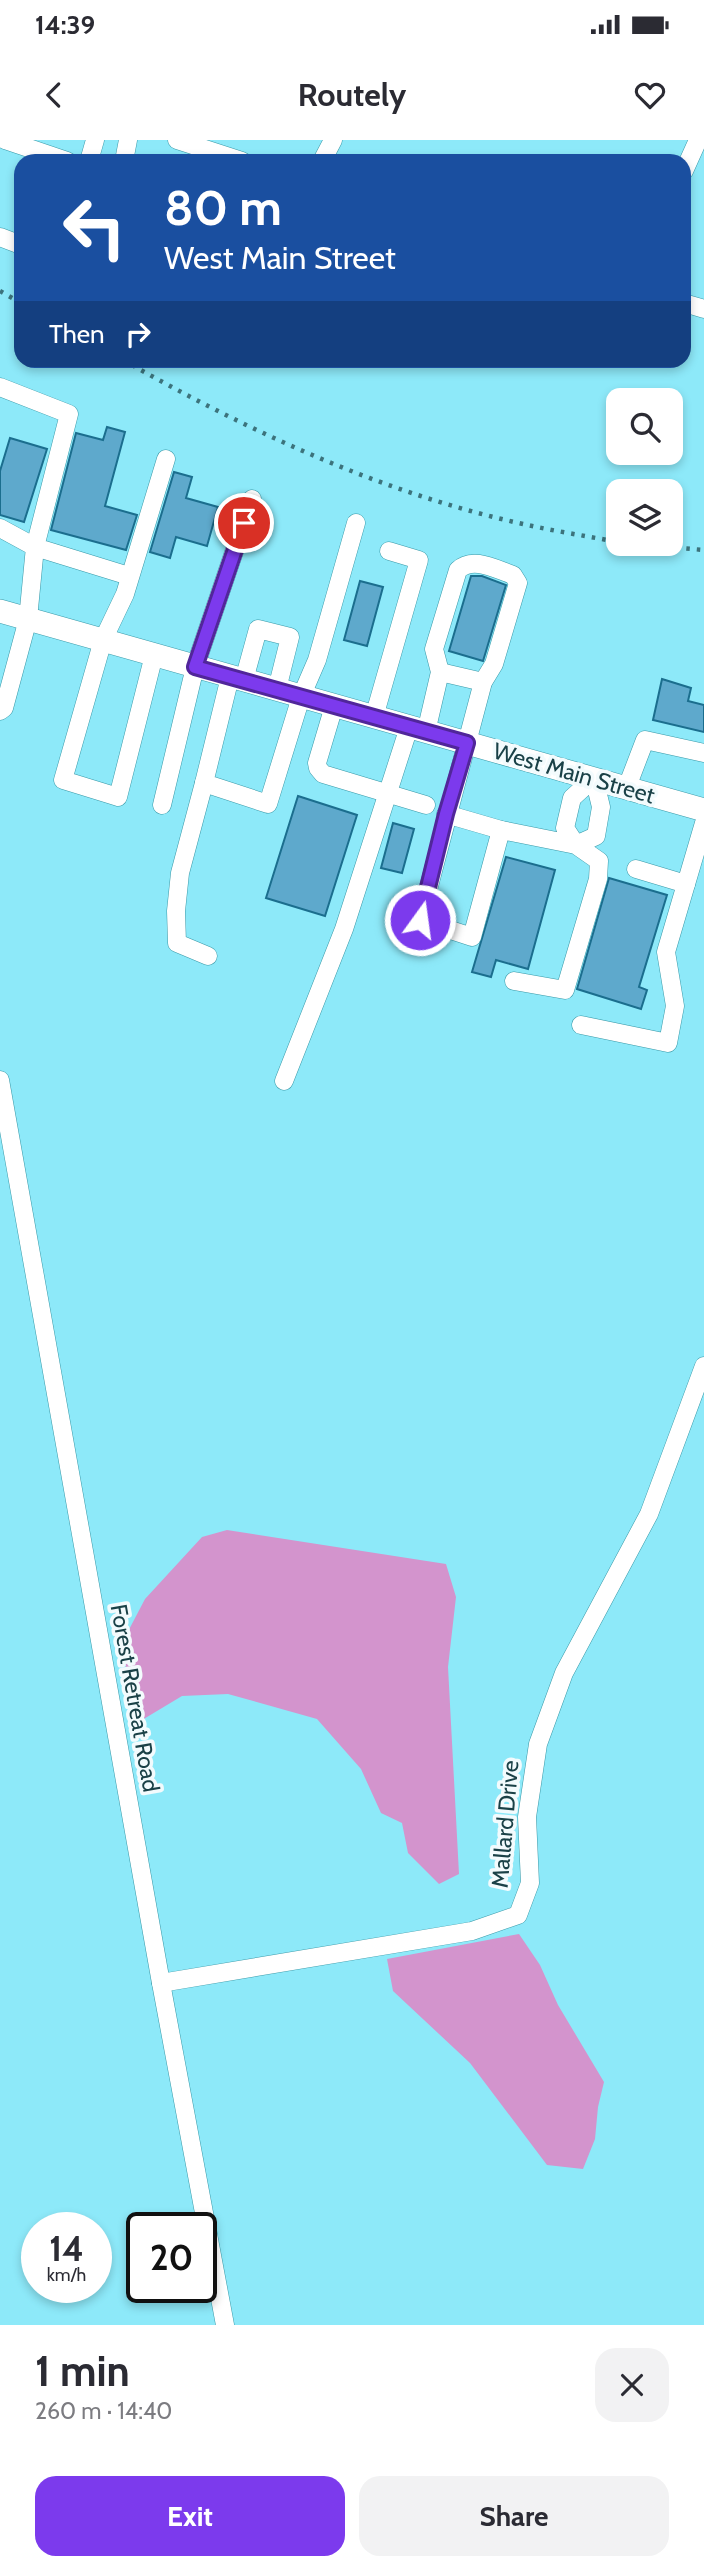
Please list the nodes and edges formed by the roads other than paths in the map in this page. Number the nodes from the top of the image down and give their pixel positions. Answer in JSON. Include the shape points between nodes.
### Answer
{"nodes":[{"id":1,"x":5,"y":140,"type":"edge"},
{"id":2,"x":177,"y":140,"type":"edge"},
{"id":3,"x":46,"y":154,"type":"edge"},
{"id":4,"x":199,"y":154,"type":"edge"},
{"id":5,"x":0,"y":385,"type":"edge"},
{"id":6,"x":166,"y":459,"type":"dead end"},
{"id":7,"x":252,"y":499,"type":"dead end"},
{"id":8,"x":356,"y":523,"type":"dead end"},
{"id":9,"x":0,"y":528,"type":"edge"},
{"id":10,"x":35,"y":547,"type":"junction"},
{"id":11,"x":389,"y":551,"type":"dead end"},
{"id":12,"x":129,"y":576,"type":"junction"},
{"id":13,"x":0,"y":611,"type":"edge"},
{"id":14,"x":28,"y":619,"type":"junction"},
{"id":15,"x":103,"y":640,"type":"junction"},
{"id":16,"x":154,"y":655,"type":"junction"},
{"id":17,"x":195,"y":667,"type":"junction"},
{"id":18,"x":440,"y":672,"type":"junction"},
{"id":19,"x":237,"y":678,"type":"junction"},
{"id":20,"x":482,"y":682,"type":"junction"},
{"id":21,"x":277,"y":690,"type":"junction"},
{"id":22,"x":301,"y":696,"type":"junction"},
{"id":23,"x":334,"y":706,"type":"junction"},
{"id":24,"x":0,"y":711,"type":"edge"},
{"id":25,"x":374,"y":717,"type":"junction"},
{"id":26,"x":418,"y":729,"type":"junction"},
{"id":27,"x":467,"y":743,"type":"junction"},
{"id":28,"x":704,"y":753,"type":"edge"},
{"id":29,"x":594,"y":778,"type":"junction"},
{"id":30,"x":204,"y":783,"type":"junction"},
{"id":31,"x":627,"y":787,"type":"junction"},
{"id":32,"x":388,"y":794,"type":"junction"},
{"id":33,"x":162,"y":805,"type":"dead end"},
{"id":34,"x":426,"y":805,"type":"dead end"},
{"id":35,"x":704,"y":810,"type":"edge"},
{"id":36,"x":446,"y":814,"type":"junction"},
{"id":37,"x":704,"y":823,"type":"edge"},
{"id":38,"x":501,"y":830,"type":"junction"},
{"id":39,"x":576,"y":845,"type":"junction"},
{"id":40,"x":636,"y":869,"type":"dead end"},
{"id":41,"x":686,"y":884,"type":"junction"},
{"id":42,"x":208,"y":956,"type":"dead end"},
{"id":43,"x":514,"y":981,"type":"dead end"},
{"id":44,"x":581,"y":1025,"type":"dead end"},
{"id":45,"x":0,"y":1080,"type":"edge"},
{"id":46,"x":284,"y":1081,"type":"dead end"},
{"id":47,"x":704,"y":1366,"type":"edge"},
{"id":48,"x":161,"y":1983,"type":"junction"},
{"id":49,"x":225,"y":2325,"type":"edge"}],
"edges":[{"from":1,"to":3,"type":"street"},
{"from":2,"to":4,"type":"street"},
{"from":5,"to":10,"type":"street","via":[[69,414]]},
{"from":6,"to":12,"type":"street"},
{"from":7,"to":17,"type":"street"},
{"from":8,"to":22,"type":"street","via":[[317,660]]},
{"from":9,"to":10,"type":"street"},
{"from":10,"to":12,"type":"street"},
{"from":10,"to":14,"type":"street"},
{"from":11,"to":25,"type":"street","via":[[419,560]]},
{"from":12,"to":15,"type":"street"},
{"from":13,"to":14,"type":"main road","name":"West Main Street"},
{"from":14,"to":15,"type":"main road","name":"West Main Street"},
{"from":14,"to":24,"type":"street"},
{"from":15,"to":16,"type":"main road","name":"West Main Street"},
{"from":15,"to":16,"type":"street","via":[[63,780],[118,797]]},
{"from":16,"to":17,"type":"main road","name":"West Main Street"},
{"from":17,"to":19,"type":"main road","name":"West Main Street"},
{"from":17,"to":33,"type":"street"},
{"from":18,"to":20,"type":"street"},
{"from":18,"to":20,"type":"street","via":[[434,649],[458,570],[475,563],[513,575],[518,583],[494,664]]},
{"from":18,"to":26,"type":"street"},
{"from":19,"to":21,"type":"main road","name":"West Main Street"},
{"from":19,"to":21,"type":"street","via":[[258,629],[290,637]]},
{"from":19,"to":30,"type":"street"},
{"from":20,"to":27,"type":"street"},
{"from":21,"to":22,"type":"main road","name":"West Main Street"},
{"from":22,"to":23,"type":"main road","name":"West Main Street"},
{"from":22,"to":30,"type":"street","via":[[268,804]]},
{"from":23,"to":25,"type":"main road","name":"West Main Street"},
{"from":23,"to":32,"type":"street","via":[[318,768],[330,777]]},
{"from":25,"to":26,"type":"main road","name":"West Main Street"},
{"from":26,"to":27,"type":"main road","name":"West Main Street"},
{"from":26,"to":32,"type":"street"},
{"from":27,"to":29,"type":"main road","name":"West Main Street"},
{"from":27,"to":36,"type":"street"},
{"from":28,"to":31,"type":"street","via":[[645,740]]},
{"from":29,"to":31,"type":"main road","name":"West Main Street"},
{"from":29,"to":39,"type":"street","via":[[572,798],[565,828]]},
{"from":29,"to":39,"type":"street","via":[[601,807],[596,836]]},
{"from":30,"to":42,"type":"street","via":[[180,873],[176,911],[177,943]]},
{"from":31,"to":35,"type":"main road","name":"West Main Street"},
{"from":32,"to":34,"type":"street"},
{"from":32,"to":46,"type":"street","via":[[348,920]]},
{"from":36,"to":38,"type":"street"},
{"from":36,"to":38,"type":"street","via":[[420,920],[472,937]]},
{"from":37,"to":41,"type":"street"},
{"from":38,"to":39,"type":"street"},
{"from":39,"to":43,"type":"street","via":[[599,861],[565,990]]},
{"from":40,"to":41,"type":"street"},
{"from":41,"to":44,"type":"street","via":[[666,952],[675,1006],[668,1043]]},
{"from":45,"to":48,"type":"street","name":"Forest Retreat Road"},
{"from":47,"to":48,"type":"street","name":"Mallard Drive","via":[[649,1514],[564,1673],[538,1744],[527,1817],[530,1883],[518,1915],[472,1931]]},
{"from":48,"to":49,"type":"street","name":"Forest Retreat Road"}]}
